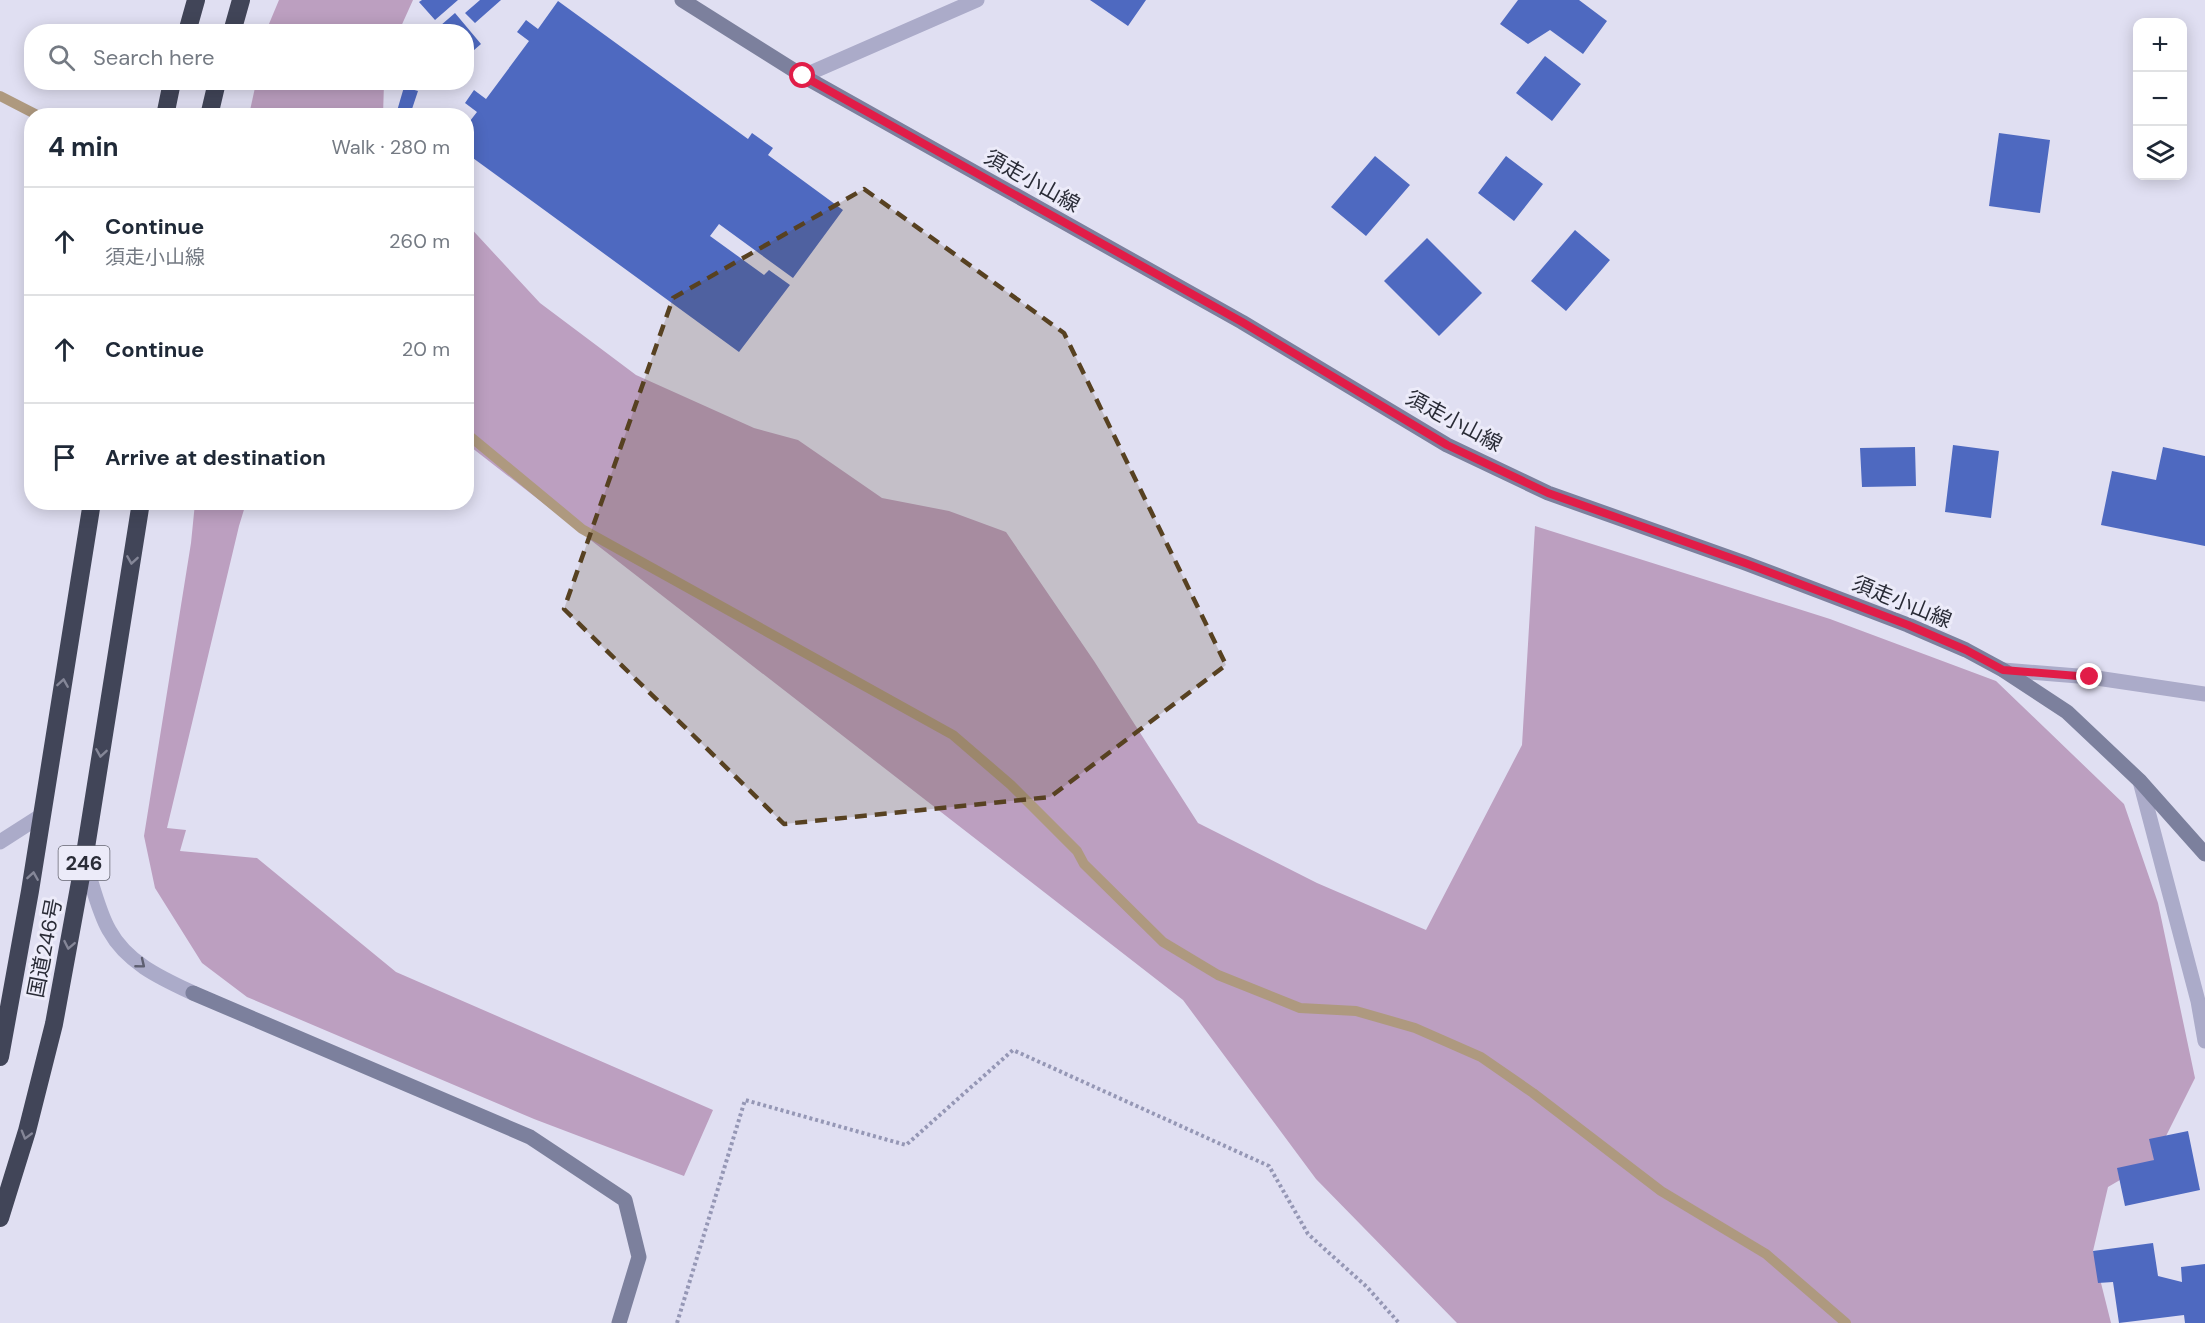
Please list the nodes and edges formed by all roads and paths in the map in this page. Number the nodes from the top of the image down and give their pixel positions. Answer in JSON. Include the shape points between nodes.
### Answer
{"nodes":[{"id":1,"x":196,"y":0,"type":"edge"},
{"id":2,"x":241,"y":0,"type":"edge"},
{"id":3,"x":682,"y":0,"type":"edge"},
{"id":4,"x":977,"y":0,"type":"edge"},
{"id":5,"x":189,"y":24,"type":"edge"},
{"id":6,"x":234,"y":24,"type":"edge"},
{"id":7,"x":803,"y":76,"type":"junction"},
{"id":8,"x":171,"y":90,"type":"edge"},
{"id":9,"x":214,"y":90,"type":"edge"},
{"id":10,"x":167,"y":108,"type":"edge"},
{"id":11,"x":211,"y":108,"type":"edge"},
{"id":12,"x":91,"y":510,"type":"edge"},
{"id":13,"x":140,"y":510,"type":"edge"},
{"id":14,"x":2003,"y":670,"type":"junction"},
{"id":15,"x":2205,"y":694,"type":"edge"},
{"id":16,"x":2140,"y":781,"type":"junction"},
{"id":17,"x":42,"y":815,"type":"junction"},
{"id":18,"x":0,"y":842,"type":"edge"},
{"id":19,"x":2205,"y":854,"type":"edge"},
{"id":20,"x":84,"y":860,"type":"junction"},
{"id":21,"x":193,"y":993,"type":"joint"},
{"id":22,"x":2205,"y":1041,"type":"edge"},
{"id":23,"x":0,"y":1057,"type":"edge"},
{"id":24,"x":0,"y":1218,"type":"edge"},
{"id":25,"x":619,"y":1323,"type":"edge"},
{"id":26,"x":677,"y":1323,"type":"edge"},
{"id":27,"x":1400,"y":1323,"type":"edge"}],
"edges":[{"from":1,"to":5,"type":"highway"},
{"from":2,"to":6,"type":"highway"},
{"from":3,"to":7,"type":"main road","name":"須走小山線"},
{"from":4,"to":7,"type":"street"},
{"from":7,"to":14,"type":"main road","name":"須走小山線","via":[[1242,322],[1447,445],[1548,493],[1908,625]]},
{"from":8,"to":10,"type":"highway"},
{"from":9,"to":11,"type":"highway"},
{"from":17,"to":12,"type":"highway","name":"国道246号","number":"246","one_way":true},
{"from":13,"to":20,"type":"highway","name":"国道246号","number":"246","one_way":true},
{"from":14,"to":15,"type":"street","via":[[2090,677]]},
{"from":14,"to":16,"type":"main road","name":"須走小山線","via":[[2067,712]]},
{"from":16,"to":19,"type":"main road","name":"須走小山線"},
{"from":16,"to":22,"type":"street"},
{"from":17,"to":18,"type":"street"},
{"from":23,"to":17,"type":"highway","name":"国道246号","number":"246","one_way":true},
{"from":20,"to":21,"type":"street","one_way":true,"via":[[108,929],[122,949],[155,976]]},
{"from":20,"to":24,"type":"highway","name":"国道246号","number":"246","one_way":true,"via":[[54,1024]]},
{"from":21,"to":25,"type":"main road","via":[[530,1137],[625,1200],[639,1257]]},
{"from":26,"to":27,"type":"path","via":[[745,1101],[906,1145],[1013,1050],[1269,1166],[1308,1234]]}]}
